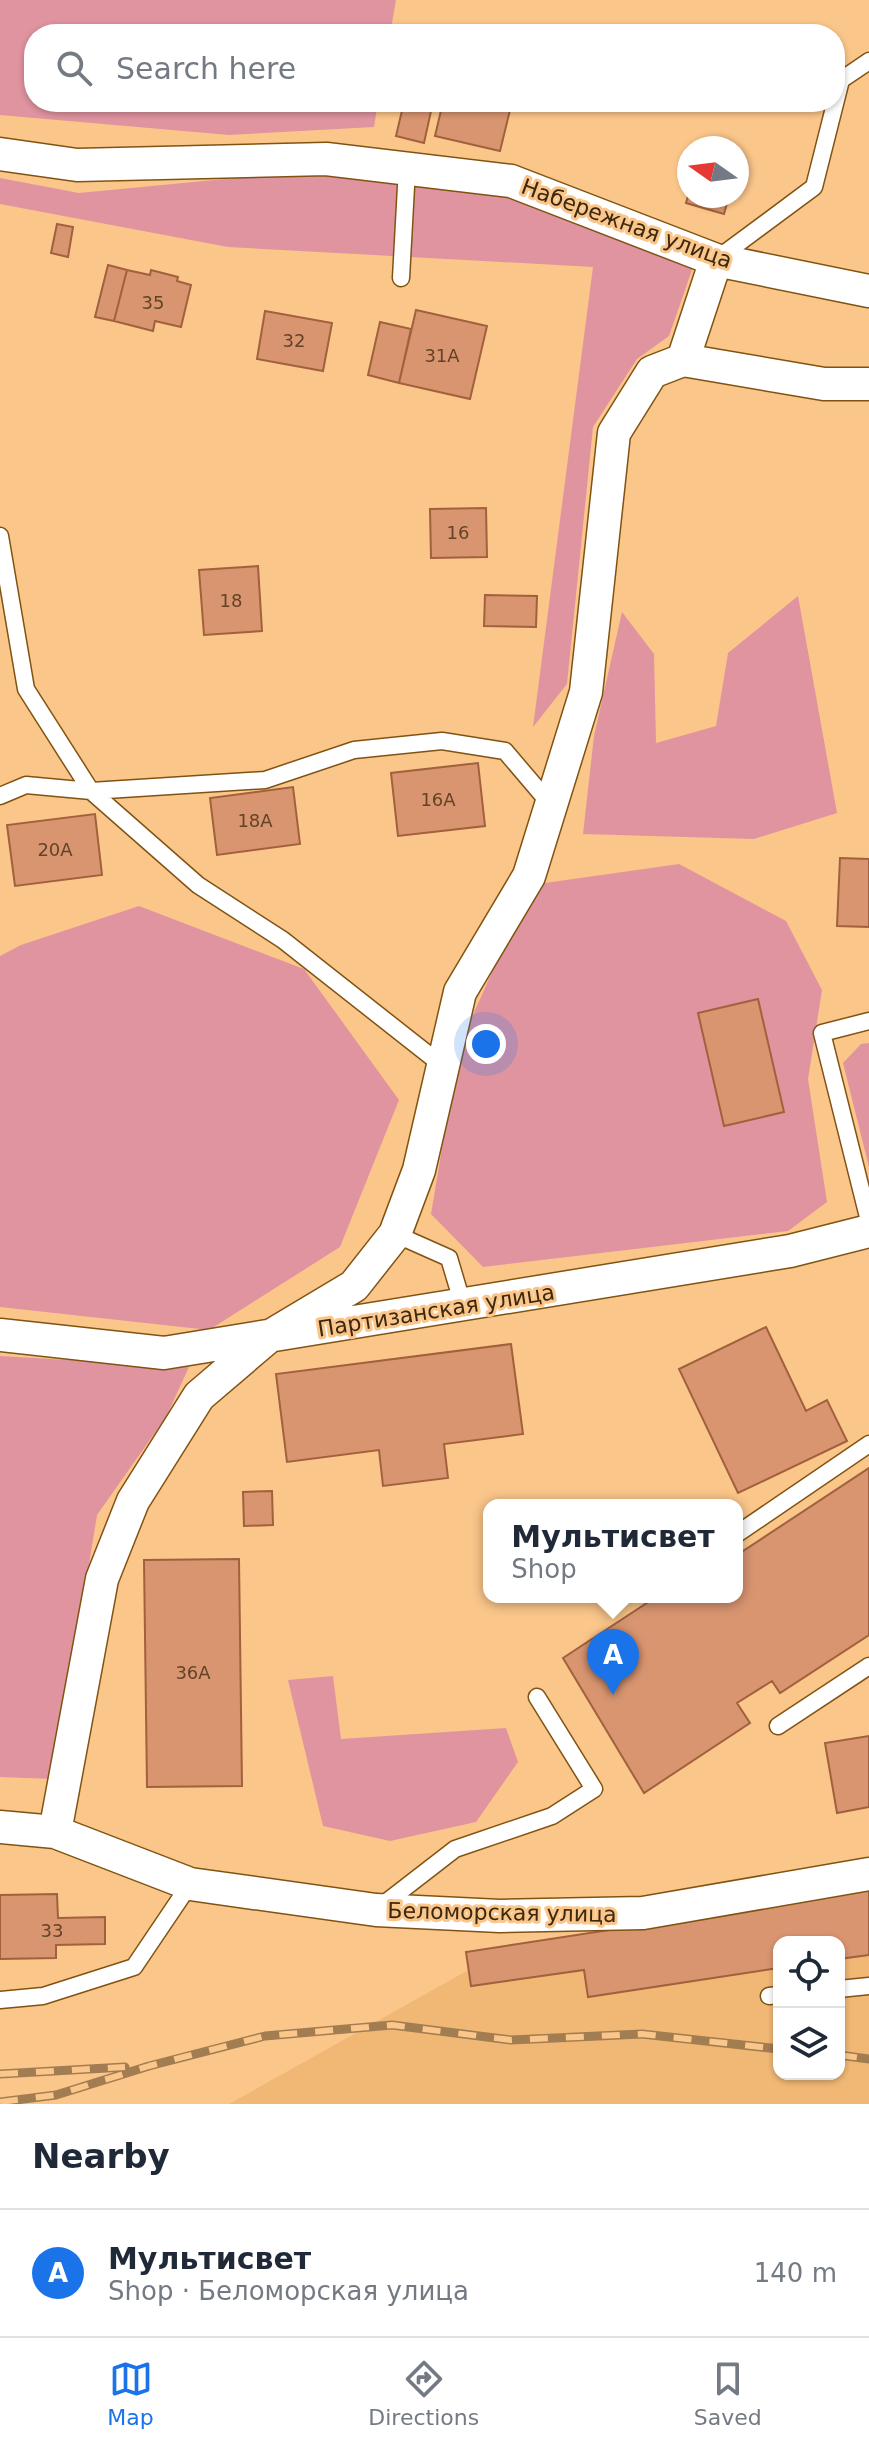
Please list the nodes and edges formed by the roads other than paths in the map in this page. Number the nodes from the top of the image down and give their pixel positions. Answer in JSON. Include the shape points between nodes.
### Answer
{"nodes":[{"id":1,"x":869,"y":61,"type":"edge"},
{"id":2,"x":845,"y":77,"type":"edge"},
{"id":3,"x":833,"y":112,"type":"edge"},
{"id":4,"x":0,"y":154,"type":"edge"},
{"id":5,"x":407,"y":168,"type":"junction"},
{"id":6,"x":716,"y":260,"type":"junction"},
{"id":7,"x":401,"y":278,"type":"dead end"},
{"id":8,"x":869,"y":291,"type":"edge"},
{"id":9,"x":683,"y":360,"type":"junction"},
{"id":10,"x":869,"y":384,"type":"edge"},
{"id":11,"x":0,"y":536,"type":"edge"},
{"id":12,"x":91,"y":791,"type":"junction"},
{"id":13,"x":0,"y":796,"type":"edge"},
{"id":14,"x":551,"y":805,"type":"junction"},
{"id":15,"x":869,"y":1021,"type":"edge"},
{"id":16,"x":443,"y":1066,"type":"junction"},
{"id":17,"x":869,"y":1221,"type":"edge"},
{"id":18,"x":869,"y":1231,"type":"edge"},
{"id":19,"x":395,"y":1234,"type":"junction"},
{"id":20,"x":463,"y":1305,"type":"junction"},
{"id":21,"x":0,"y":1335,"type":"edge"},
{"id":22,"x":267,"y":1338,"type":"junction"},
{"id":23,"x":869,"y":1444,"type":"edge"},
{"id":24,"x":743,"y":1530,"type":"edge"},
{"id":25,"x":869,"y":1666,"type":"edge"},
{"id":26,"x":537,"y":1697,"type":"dead end"},
{"id":27,"x":778,"y":1726,"type":"dead end"},
{"id":28,"x":0,"y":1827,"type":"edge"},
{"id":29,"x":55,"y":1832,"type":"junction"},
{"id":30,"x":869,"y":1874,"type":"edge"},
{"id":31,"x":190,"y":1884,"type":"junction"},
{"id":32,"x":376,"y":1910,"type":"junction"},
{"id":33,"x":869,"y":1986,"type":"edge"},
{"id":34,"x":845,"y":1988,"type":"edge"},
{"id":35,"x":0,"y":2000,"type":"edge"}],
"edges":[{"from":1,"to":2,"type":"lane"},
{"from":3,"to":6,"type":"lane","via":[[814,187]]},
{"from":4,"to":5,"type":"street","name":"Набережная улица","via":[[77,165],[326,159]]},
{"from":5,"to":6,"type":"street","name":"Набережная улица","via":[[511,181]]},
{"from":5,"to":7,"type":"lane"},
{"from":6,"to":8,"type":"street","name":"Набережная улица"},
{"from":6,"to":9,"type":"street"},
{"from":9,"to":10,"type":"street","via":[[824,384]]},
{"from":9,"to":14,"type":"street","via":[[652,372],[614,433],[586,692]]},
{"from":11,"to":12,"type":"lane","via":[[26,689]]},
{"from":12,"to":13,"type":"lane","via":[[26,785]]},
{"from":12,"to":14,"type":"lane","via":[[265,780],[354,750],[442,741],[505,751]]},
{"from":12,"to":16,"type":"lane","via":[[198,885],[283,940]]},
{"from":14,"to":16,"type":"street","via":[[529,876],[460,992]]},
{"from":15,"to":17,"type":"lane","via":[[822,1033]]},
{"from":16,"to":19,"type":"street","via":[[419,1170]]},
{"from":18,"to":20,"type":"street","name":"Партизанская улица","via":[[790,1251]]},
{"from":19,"to":20,"type":"lane","via":[[449,1258]]},
{"from":19,"to":22,"type":"street","via":[[354,1286]]},
{"from":20,"to":22,"type":"street","name":"Партизанская улица"},
{"from":21,"to":22,"type":"street","name":"Партизанская улица","via":[[164,1353]]},
{"from":22,"to":29,"type":"street","via":[[199,1396],[133,1501],[102,1579]]},
{"from":23,"to":24,"type":"lane"},
{"from":25,"to":27,"type":"lane"},
{"from":26,"to":32,"type":"lane","via":[[594,1789],[552,1816],[455,1849]]},
{"from":28,"to":29,"type":"street","name":"Беломорская улица"},
{"from":29,"to":31,"type":"street","name":"Беломорская улица"},
{"from":30,"to":32,"type":"street","name":"Беломорская улица","via":[[643,1913],[500,1916]]},
{"from":31,"to":32,"type":"street","name":"Беломорская улица"},
{"from":31,"to":35,"type":"lane","via":[[134,1967],[43,1996]]},
{"from":33,"to":34,"type":"lane"}]}
